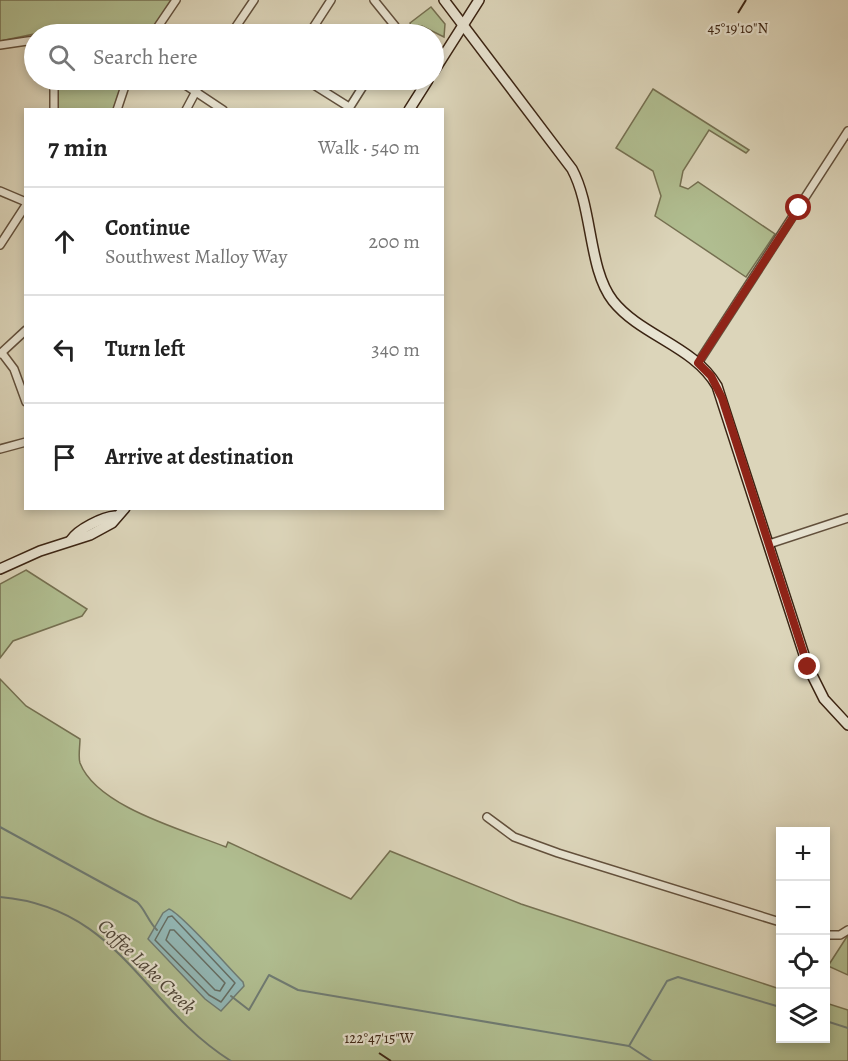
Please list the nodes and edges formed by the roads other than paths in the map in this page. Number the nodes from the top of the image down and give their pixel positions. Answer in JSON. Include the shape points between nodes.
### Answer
{"nodes":[{"id":1,"x":176,"y":0,"type":"edge"},
{"id":2,"x":254,"y":0,"type":"edge"},
{"id":3,"x":331,"y":0,"type":"edge"},
{"id":4,"x":374,"y":0,"type":"edge"},
{"id":5,"x":444,"y":0,"type":"edge"},
{"id":6,"x":479,"y":0,"type":"edge"},
{"id":7,"x":160,"y":24,"type":"edge"},
{"id":8,"x":240,"y":24,"type":"edge"},
{"id":9,"x":315,"y":24,"type":"edge"},
{"id":10,"x":391,"y":24,"type":"edge"},
{"id":11,"x":463,"y":25,"type":"junction"},
{"id":12,"x":24,"y":41,"type":"edge"},
{"id":13,"x":0,"y":45,"type":"edge"},
{"id":14,"x":444,"y":55,"type":"edge"},
{"id":15,"x":54,"y":90,"type":"edge"},
{"id":16,"x":124,"y":90,"type":"edge"},
{"id":17,"x":321,"y":90,"type":"edge"},
{"id":18,"x":361,"y":90,"type":"edge"},
{"id":19,"x":422,"y":90,"type":"edge"},
{"id":20,"x":195,"y":91,"type":"joint"},
{"id":21,"x":54,"y":108,"type":"edge"},
{"id":22,"x":118,"y":108,"type":"edge"},
{"id":23,"x":187,"y":108,"type":"edge"},
{"id":24,"x":220,"y":108,"type":"edge"},
{"id":25,"x":349,"y":108,"type":"edge"},
{"id":26,"x":410,"y":108,"type":"edge"},
{"id":27,"x":848,"y":131,"type":"edge"},
{"id":28,"x":0,"y":191,"type":"edge"},
{"id":29,"x":24,"y":203,"type":"edge"},
{"id":30,"x":24,"y":207,"type":"edge"},
{"id":31,"x":0,"y":245,"type":"edge"},
{"id":32,"x":24,"y":332,"type":"edge"},
{"id":33,"x":1,"y":353,"type":"edge"},
{"id":34,"x":698,"y":363,"type":"junction"},
{"id":35,"x":24,"y":396,"type":"edge"},
{"id":36,"x":24,"y":443,"type":"edge"},
{"id":37,"x":0,"y":449,"type":"edge"},
{"id":38,"x":122,"y":510,"type":"edge"},
{"id":39,"x":848,"y":518,"type":"edge"},
{"id":40,"x":769,"y":544,"type":"junction"},
{"id":41,"x":0,"y":569,"type":"edge"},
{"id":42,"x":848,"y":725,"type":"edge"},
{"id":43,"x":487,"y":817,"type":"dead end"},
{"id":44,"x":776,"y":921,"type":"edge"},
{"id":45,"x":848,"y":930,"type":"edge"},
{"id":46,"x":830,"y":935,"type":"edge"}],
"edges":[{"from":1,"to":7,"type":"street"},
{"from":2,"to":8,"type":"street"},
{"from":3,"to":9,"type":"street"},
{"from":4,"to":10,"type":"street"},
{"from":5,"to":11,"type":"main road"},
{"from":6,"to":11,"type":"main road"},
{"from":11,"to":14,"type":"main road"},
{"from":11,"to":34,"type":"main road","via":[[574,173],[585,200],[602,280],[611,299],[628,316]]},
{"from":12,"to":13,"type":"street"},
{"from":15,"to":21,"type":"street"},
{"from":16,"to":22,"type":"street"},
{"from":17,"to":25,"type":"street"},
{"from":18,"to":25,"type":"street"},
{"from":19,"to":26,"type":"main road"},
{"from":20,"to":23,"type":"street"},
{"from":20,"to":24,"type":"street"},
{"from":27,"to":34,"type":"street"},
{"from":28,"to":29,"type":"street"},
{"from":30,"to":31,"type":"street"},
{"from":32,"to":33,"type":"street"},
{"from":33,"to":35,"type":"street","via":[[14,369]]},
{"from":34,"to":40,"type":"main road","via":[[719,389]]},
{"from":36,"to":37,"type":"street"},
{"from":38,"to":41,"type":"main road","via":[[112,522],[78,541],[71,540]]},
{"from":39,"to":40,"type":"street"},
{"from":40,"to":42,"type":"main road","via":[[811,675]]},
{"from":43,"to":44,"type":"street","via":[[514,837],[558,853]]},
{"from":45,"to":46,"type":"street"}]}
